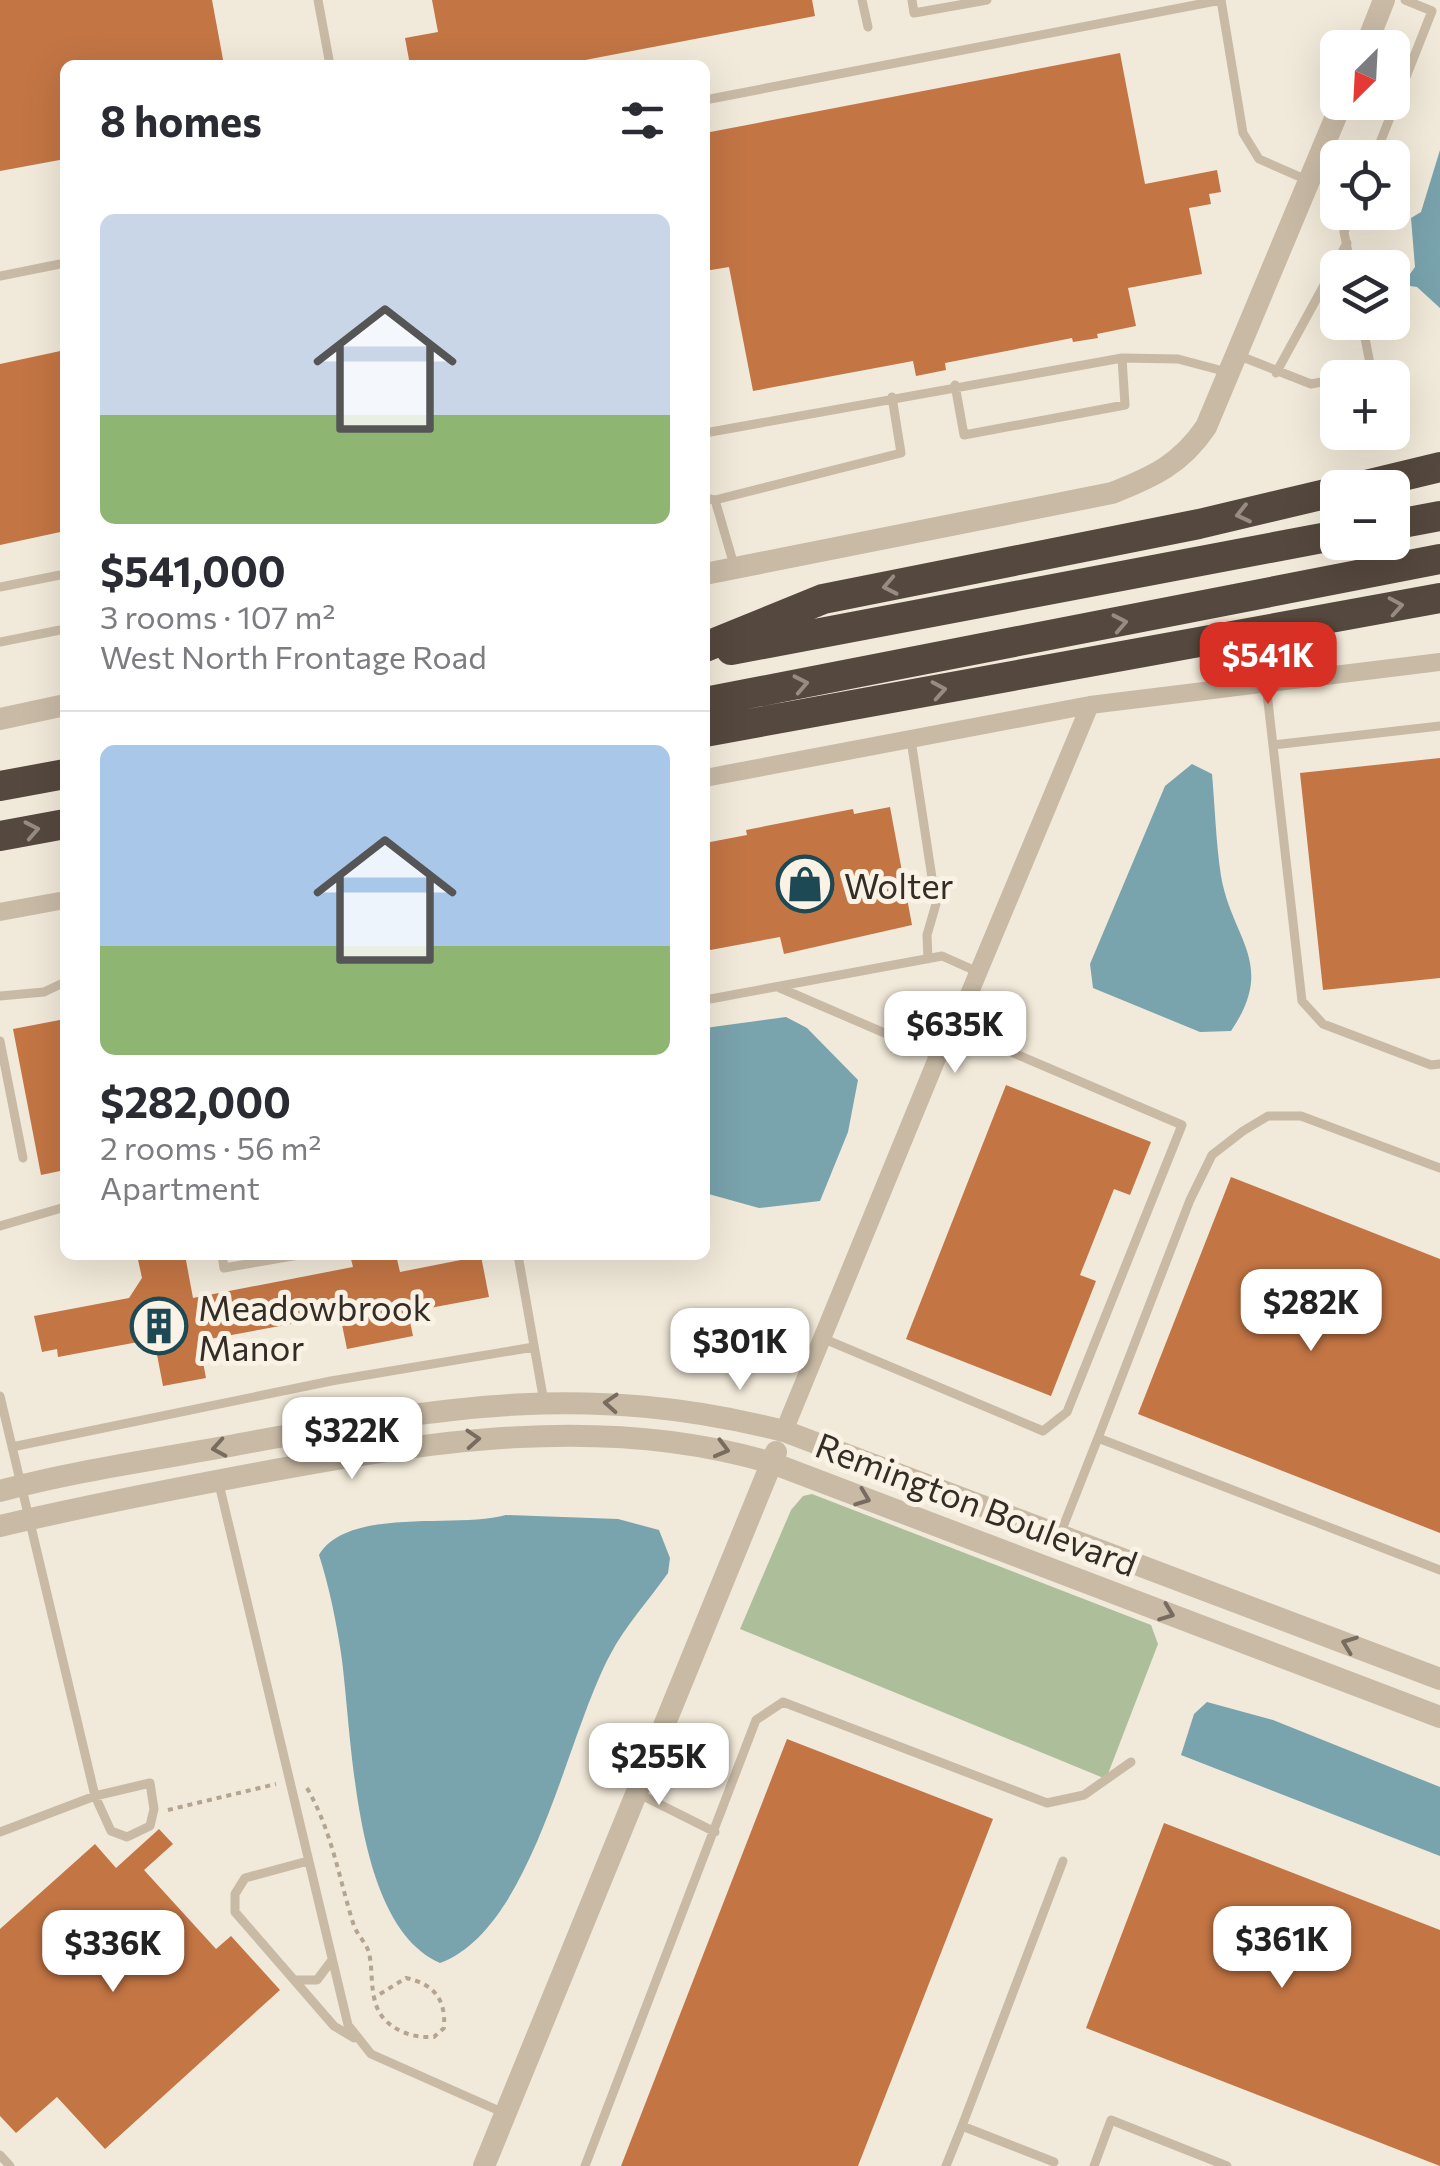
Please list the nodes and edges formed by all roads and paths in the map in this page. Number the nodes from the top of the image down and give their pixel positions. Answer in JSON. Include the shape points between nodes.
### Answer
{"nodes":[{"id":1,"x":318,"y":0,"type":"edge"},
{"id":2,"x":862,"y":0,"type":"edge"},
{"id":3,"x":912,"y":0,"type":"edge"},
{"id":4,"x":987,"y":0,"type":"edge"},
{"id":5,"x":1384,"y":0,"type":"edge"},
{"id":6,"x":1405,"y":0,"type":"edge"},
{"id":7,"x":868,"y":27,"type":"dead end"},
{"id":8,"x":1372,"y":30,"type":"edge"},
{"id":9,"x":329,"y":60,"type":"edge"},
{"id":10,"x":710,"y":99,"type":"edge"},
{"id":11,"x":1335,"y":120,"type":"edge"},
{"id":12,"x":1381,"y":140,"type":"edge"},
{"id":13,"x":1309,"y":182,"type":"junction"},
{"id":14,"x":1345,"y":230,"type":"edge"},
{"id":15,"x":1347,"y":243,"type":"junction"},
{"id":16,"x":1348,"y":250,"type":"edge"},
{"id":17,"x":60,"y":264,"type":"edge"},
{"id":18,"x":0,"y":276,"type":"edge"},
{"id":19,"x":1122,"y":358,"type":"junction"},
{"id":20,"x":1234,"y":364,"type":"junction"},
{"id":21,"x":1276,"y":374,"type":"junction"},
{"id":22,"x":1320,"y":382,"type":"edge"},
{"id":23,"x":955,"y":385,"type":"junction"},
{"id":24,"x":892,"y":397,"type":"junction"},
{"id":25,"x":710,"y":432,"type":"edge"},
{"id":26,"x":1440,"y":467,"type":"edge"},
{"id":27,"x":1410,"y":474,"type":"edge"},
{"id":28,"x":1320,"y":495,"type":"edge"},
{"id":29,"x":710,"y":499,"type":"edge"},
{"id":30,"x":1440,"y":516,"type":"edge"},
{"id":31,"x":1410,"y":522,"type":"edge"},
{"id":32,"x":1320,"y":539,"type":"edge"},
{"id":33,"x":1440,"y":559,"type":"edge"},
{"id":34,"x":735,"y":568,"type":"junction"},
{"id":35,"x":710,"y":573,"type":"edge"},
{"id":36,"x":60,"y":575,"type":"edge"},
{"id":37,"x":0,"y":588,"type":"edge"},
{"id":38,"x":1440,"y":598,"type":"edge"},
{"id":39,"x":60,"y":630,"type":"edge"},
{"id":40,"x":0,"y":642,"type":"edge"},
{"id":41,"x":710,"y":644,"type":"edge"},
{"id":42,"x":710,"y":655,"type":"edge"},
{"id":43,"x":1440,"y":662,"type":"edge"},
{"id":44,"x":1266,"y":684,"type":"junction"},
{"id":45,"x":710,"y":701,"type":"edge"},
{"id":46,"x":1090,"y":705,"type":"junction"},
{"id":47,"x":60,"y":707,"type":"edge"},
{"id":48,"x":0,"y":719,"type":"edge"},
{"id":49,"x":1440,"y":726,"type":"edge"},
{"id":50,"x":710,"y":731,"type":"edge"},
{"id":51,"x":911,"y":739,"type":"junction"},
{"id":52,"x":1273,"y":745,"type":"junction"},
{"id":53,"x":60,"y":775,"type":"edge"},
{"id":54,"x":710,"y":777,"type":"edge"},
{"id":55,"x":0,"y":786,"type":"edge"},
{"id":56,"x":60,"y":825,"type":"edge"},
{"id":57,"x":0,"y":836,"type":"edge"},
{"id":58,"x":60,"y":901,"type":"edge"},
{"id":59,"x":0,"y":912,"type":"edge"},
{"id":60,"x":928,"y":958,"type":"junction"},
{"id":61,"x":978,"y":972,"type":"junction"},
{"id":62,"x":60,"y":984,"type":"edge"},
{"id":63,"x":780,"y":988,"type":"junction"},
{"id":64,"x":0,"y":996,"type":"edge"},
{"id":65,"x":710,"y":999,"type":"edge"},
{"id":66,"x":955,"y":1028,"type":"junction"},
{"id":67,"x":0,"y":1042,"type":"edge"},
{"id":68,"x":938,"y":1056,"type":"junction"},
{"id":69,"x":1440,"y":1064,"type":"edge"},
{"id":70,"x":23,"y":1158,"type":"dead end"},
{"id":71,"x":1440,"y":1168,"type":"edge"},
{"id":72,"x":60,"y":1209,"type":"edge"},
{"id":73,"x":0,"y":1226,"type":"edge"},
{"id":74,"x":223,"y":1260,"type":"edge"},
{"id":75,"x":270,"y":1260,"type":"edge"},
{"id":76,"x":519,"y":1260,"type":"edge"},
{"id":77,"x":822,"y":1338,"type":"junction"},
{"id":78,"x":534,"y":1347,"type":"junction"},
{"id":79,"x":0,"y":1396,"type":"edge"},
{"id":80,"x":544,"y":1402,"type":"junction"},
{"id":81,"x":784,"y":1432,"type":"junction"},
{"id":82,"x":1098,"y":1438,"type":"junction"},
{"id":83,"x":12,"y":1448,"type":"junction"},
{"id":84,"x":772,"y":1463,"type":"junction"},
{"id":85,"x":218,"y":1481,"type":"junction"},
{"id":86,"x":11,"y":1488,"type":"edge"},
{"id":87,"x":33,"y":1518,"type":"junction"},
{"id":88,"x":0,"y":1526,"type":"edge"},
{"id":89,"x":1060,"y":1535,"type":"junction"},
{"id":90,"x":1440,"y":1570,"type":"edge"},
{"id":91,"x":1440,"y":1680,"type":"edge"},
{"id":92,"x":1440,"y":1717,"type":"edge"},
{"id":93,"x":1131,"y":1762,"type":"dead end"},
{"id":94,"x":289,"y":1781,"type":"junction"},
{"id":95,"x":637,"y":1793,"type":"junction"},
{"id":96,"x":95,"y":1796,"type":"junction"},
{"id":97,"x":154,"y":1809,"type":"junction"},
{"id":98,"x":0,"y":1832,"type":"edge"},
{"id":99,"x":715,"y":1832,"type":"junction"},
{"id":100,"x":308,"y":1861,"type":"junction"},
{"id":101,"x":1064,"y":1861,"type":"dead end"},
{"id":102,"x":332,"y":1960,"type":"junction"},
{"id":103,"x":286,"y":1972,"type":"junction"},
{"id":104,"x":375,"y":1996,"type":"junction"},
{"id":105,"x":358,"y":2041,"type":"junction"},
{"id":106,"x":506,"y":2113,"type":"junction"},
{"id":107,"x":962,"y":2126,"type":"junction"},
{"id":108,"x":0,"y":2155,"type":"edge"},
{"id":109,"x":1057,"y":2165,"type":"edge"},
{"id":110,"x":10,"y":2166,"type":"edge"},
{"id":111,"x":484,"y":2166,"type":"edge"},
{"id":112,"x":585,"y":2166,"type":"edge"},
{"id":113,"x":946,"y":2166,"type":"edge"},
{"id":114,"x":1094,"y":2166,"type":"edge"},
{"id":115,"x":1227,"y":2166,"type":"edge"}],
"edges":[{"from":1,"to":9,"type":"lane"},
{"from":2,"to":7,"type":"lane"},
{"from":3,"to":4,"type":"lane","via":[[914,13]]},
{"from":5,"to":8,"type":"street"},
{"from":6,"to":12,"type":"lane","via":[[1432,11]]},
{"from":10,"to":13,"type":"lane","via":[[1221,0],[1243,134],[1259,158]]},
{"from":11,"to":13,"type":"street"},
{"from":13,"to":20,"type":"street"},
{"from":14,"to":15,"type":"lane"},
{"from":15,"to":16,"type":"lane"},
{"from":15,"to":21,"type":"lane"},
{"from":17,"to":18,"type":"lane"},
{"from":19,"to":20,"type":"lane"},
{"from":19,"to":23,"type":"lane"},
{"from":19,"to":23,"type":"lane","via":[[1124,406],[964,435]]},
{"from":20,"to":21,"type":"lane"},
{"from":20,"to":34,"type":"street","via":[[1189,452],[1162,473],[1112,494]]},
{"from":21,"to":22,"type":"lane"},
{"from":23,"to":24,"type":"lane"},
{"from":24,"to":25,"type":"lane"},
{"from":24,"to":29,"type":"lane","via":[[901,452]]},
{"from":26,"to":27,"type":"highway"},
{"from":28,"to":41,"type":"highway","one_way":true,"via":[[823,599]]},
{"from":29,"to":34,"type":"lane"},
{"from":30,"to":31,"type":"highway"},
{"from":32,"to":42,"type":"highway"},
{"from":45,"to":33,"type":"highway","one_way":true},
{"from":34,"to":35,"type":"street"},
{"from":36,"to":37,"type":"lane"},
{"from":50,"to":38,"type":"highway","one_way":true},
{"from":39,"to":40,"type":"lane"},
{"from":43,"to":44,"type":"street"},
{"from":44,"to":46,"type":"street"},
{"from":44,"to":52,"type":"lane"},
{"from":46,"to":51,"type":"street"},
{"from":46,"to":61,"type":"street"},
{"from":47,"to":48,"type":"street"},
{"from":49,"to":52,"type":"lane"},
{"from":51,"to":54,"type":"street"},
{"from":51,"to":60,"type":"lane","via":[[936,904]]},
{"from":52,"to":69,"type":"lane","via":[[1302,1001],[1323,1024]]},
{"from":53,"to":55,"type":"highway"},
{"from":57,"to":56,"type":"highway","one_way":true},
{"from":58,"to":59,"type":"street"},
{"from":60,"to":61,"type":"lane","via":[[942,956]]},
{"from":60,"to":63,"type":"lane"},
{"from":61,"to":66,"type":"street"},
{"from":62,"to":64,"type":"lane"},
{"from":63,"to":65,"type":"lane"},
{"from":63,"to":68,"type":"lane"},
{"from":66,"to":68,"type":"street"},
{"from":66,"to":77,"type":"lane","via":[[1182,1124],[1067,1412],[1043,1432]]},
{"from":67,"to":70,"type":"lane"},
{"from":68,"to":77,"type":"street"},
{"from":71,"to":82,"type":"lane","via":[[1301,1116],[1268,1116],[1243,1130],[1212,1155],[1190,1200]]},
{"from":72,"to":73,"type":"lane"},
{"from":74,"to":75,"type":"lane","via":[[224,1268]]},
{"from":76,"to":78,"type":"lane"},
{"from":77,"to":81,"type":"street"},
{"from":78,"to":80,"type":"lane"},
{"from":78,"to":83,"type":"lane","via":[[332,1380]]},
{"from":79,"to":83,"type":"lane"},
{"from":81,"to":80,"type":"street","name":"Remington Boulevard","one_way":true,"via":[[696,1412]]},
{"from":80,"to":86,"type":"street","name":"Remington Boulevard","one_way":true,"via":[[419,1411]]},
{"from":81,"to":84,"type":"street"},
{"from":81,"to":89,"type":"street","name":"Remington Boulevard"},
{"from":82,"to":89,"type":"lane"},
{"from":82,"to":90,"type":"lane"},
{"from":83,"to":86,"type":"lane"},
{"from":85,"to":84,"type":"street","name":"Remington Boulevard","one_way":true,"via":[[384,1450],[545,1435],[672,1438]]},
{"from":84,"to":92,"type":"street","name":"Remington Boulevard","one_way":true},
{"from":84,"to":95,"type":"street"},
{"from":85,"to":87,"type":"street","name":"Remington Boulevard"},
{"from":85,"to":94,"type":"lane"},
{"from":86,"to":87,"type":"lane"},
{"from":87,"to":88,"type":"street","name":"Remington Boulevard"},
{"from":87,"to":96,"type":"lane"},
{"from":91,"to":89,"type":"street","name":"Remington Boulevard","one_way":true},
{"from":93,"to":99,"type":"lane","via":[[1084,1794],[1047,1803],[784,1702],[756,1720]]},
{"from":94,"to":97,"type":"path"},
{"from":94,"to":100,"type":"lane"},
{"from":94,"to":104,"type":"path","via":[[303,1782],[325,1818],[356,1933],[369,1950]]},
{"from":95,"to":99,"type":"lane"},
{"from":95,"to":106,"type":"street"},
{"from":96,"to":97,"type":"lane","via":[[150,1784]]},
{"from":96,"to":97,"type":"lane","via":[[111,1830],[127,1837],[144,1832]]},
{"from":96,"to":98,"type":"lane"},
{"from":99,"to":112,"type":"lane"},
{"from":100,"to":102,"type":"lane"},
{"from":100,"to":103,"type":"lane","via":[[254,1874],[235,1894],[240,1921]]},
{"from":101,"to":107,"type":"lane"},
{"from":102,"to":103,"type":"lane","via":[[324,1976],[308,1982]]},
{"from":102,"to":105,"type":"lane"},
{"from":103,"to":105,"type":"lane","via":[[334,2026]]},
{"from":104,"to":104,"type":"path","via":[[382,2017],[399,2031],[434,2037],[444,2028],[439,1996],[425,1982],[406,1978]]},
{"from":105,"to":106,"type":"lane","via":[[388,2062]]},
{"from":106,"to":111,"type":"street"},
{"from":107,"to":109,"type":"lane"},
{"from":107,"to":113,"type":"lane"},
{"from":108,"to":110,"type":"lane"},
{"from":114,"to":115,"type":"lane","via":[[1111,2120]]}]}
